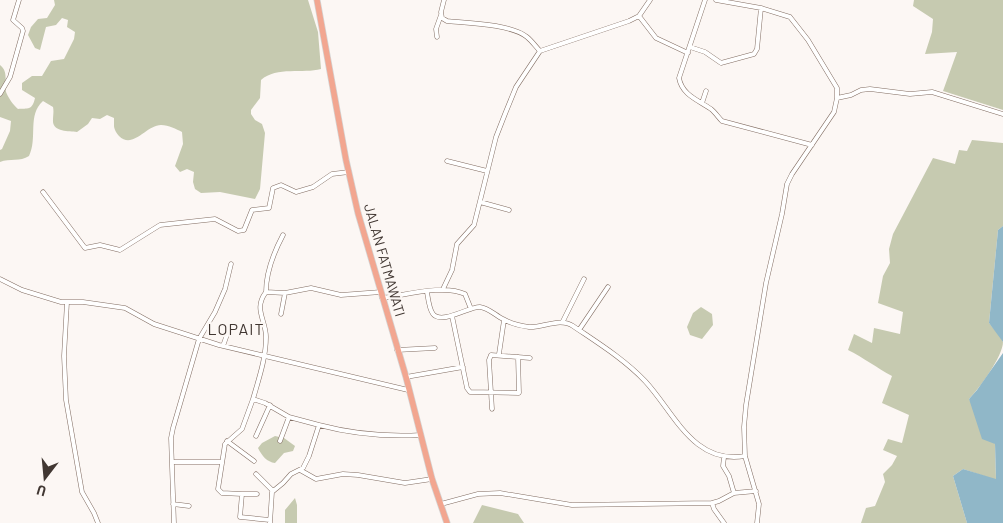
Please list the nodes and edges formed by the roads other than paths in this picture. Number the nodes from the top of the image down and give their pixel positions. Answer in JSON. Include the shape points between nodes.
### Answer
{"nodes":[{"id":1,"x":19,"y":0,"type":"edge"},
{"id":2,"x":317,"y":0,"type":"edge"},
{"id":3,"x":444,"y":0,"type":"edge"},
{"id":4,"x":650,"y":0,"type":"edge"},
{"id":5,"x":705,"y":0,"type":"edge"},
{"id":6,"x":716,"y":0,"type":"edge"},
{"id":7,"x":730,"y":1,"type":"edge"},
{"id":8,"x":761,"y":8,"type":"junction"},
{"id":9,"x":440,"y":15,"type":"junction"},
{"id":10,"x":639,"y":16,"type":"junction"},
{"id":11,"x":437,"y":37,"type":"dead end"},
{"id":12,"x":690,"y":48,"type":"junction"},
{"id":13,"x":540,"y":51,"type":"junction"},
{"id":14,"x":688,"y":53,"type":"junction"},
{"id":15,"x":706,"y":91,"type":"dead end"},
{"id":16,"x":0,"y":94,"type":"edge"},
{"id":17,"x":837,"y":98,"type":"junction"},
{"id":18,"x":702,"y":104,"type":"junction"},
{"id":19,"x":1003,"y":114,"type":"edge"},
{"id":20,"x":812,"y":146,"type":"junction"},
{"id":21,"x":447,"y":161,"type":"dead end"},
{"id":22,"x":487,"y":171,"type":"junction"},
{"id":23,"x":349,"y":172,"type":"junction"},
{"id":24,"x":43,"y":192,"type":"dead end"},
{"id":25,"x":480,"y":202,"type":"junction"},
{"id":26,"x":509,"y":210,"type":"dead end"},
{"id":27,"x":283,"y":235,"type":"dead end"},
{"id":28,"x":231,"y":264,"type":"dead end"},
{"id":29,"x":584,"y":279,"type":"dead end"},
{"id":30,"x":0,"y":280,"type":"edge"},
{"id":31,"x":608,"y":287,"type":"dead end"},
{"id":32,"x":443,"y":289,"type":"junction"},
{"id":33,"x":266,"y":292,"type":"junction"},
{"id":34,"x":426,"y":292,"type":"junction"},
{"id":35,"x":285,"y":293,"type":"junction"},
{"id":36,"x":381,"y":295,"type":"junction"},
{"id":37,"x":67,"y":302,"type":"junction"},
{"id":38,"x":471,"y":309,"type":"junction"},
{"id":39,"x":282,"y":314,"type":"dead end"},
{"id":40,"x":452,"y":316,"type":"junction"},
{"id":41,"x":504,"y":320,"type":"junction"},
{"id":42,"x":564,"y":322,"type":"junction"},
{"id":43,"x":230,"y":326,"type":"dead end"},
{"id":44,"x":579,"y":330,"type":"junction"},
{"id":45,"x":199,"y":339,"type":"junction"},
{"id":46,"x":223,"y":346,"type":"junction"},
{"id":47,"x":435,"y":348,"type":"dead end"},
{"id":48,"x":397,"y":350,"type":"junction"},
{"id":49,"x":499,"y":354,"type":"junction"},
{"id":50,"x":265,"y":356,"type":"junction"},
{"id":51,"x":518,"y":357,"type":"junction"},
{"id":52,"x":530,"y":358,"type":"dead end"},
{"id":53,"x":463,"y":367,"type":"junction"},
{"id":54,"x":406,"y":377,"type":"junction"},
{"id":55,"x":408,"y":390,"type":"junction"},
{"id":56,"x":492,"y":393,"type":"junction"},
{"id":57,"x":253,"y":399,"type":"junction"},
{"id":58,"x":270,"y":405,"type":"junction"},
{"id":59,"x":492,"y":409,"type":"dead end"},
{"id":60,"x":288,"y":416,"type":"junction"},
{"id":61,"x":319,"y":425,"type":"junction"},
{"id":62,"x":421,"y":435,"type":"junction"},
{"id":63,"x":256,"y":436,"type":"dead end"},
{"id":64,"x":227,"y":441,"type":"junction"},
{"id":65,"x":280,"y":441,"type":"dead end"},
{"id":66,"x":745,"y":456,"type":"junction"},
{"id":67,"x":724,"y":457,"type":"junction"},
{"id":68,"x":254,"y":461,"type":"dead end"},
{"id":69,"x":172,"y":462,"type":"junction"},
{"id":70,"x":222,"y":462,"type":"junction"},
{"id":71,"x":300,"y":470,"type":"junction"},
{"id":72,"x":256,"y":474,"type":"dead end"},
{"id":73,"x":432,"y":479,"type":"junction"},
{"id":74,"x":272,"y":491,"type":"junction"},
{"id":75,"x":756,"y":491,"type":"junction"},
{"id":76,"x":734,"y":493,"type":"junction"},
{"id":77,"x":242,"y":494,"type":"junction"},
{"id":78,"x":257,"y":494,"type":"dead end"},
{"id":79,"x":712,"y":503,"type":"junction"},
{"id":80,"x":173,"y":504,"type":"junction"},
{"id":81,"x":441,"y":504,"type":"junction"},
{"id":82,"x":189,"y":506,"type":"dead end"},
{"id":83,"x":240,"y":517,"type":"junction"},
{"id":84,"x":270,"y":521,"type":"edge"},
{"id":85,"x":98,"y":523,"type":"edge"},
{"id":86,"x":174,"y":523,"type":"edge"},
{"id":87,"x":239,"y":523,"type":"edge"},
{"id":88,"x":447,"y":523,"type":"edge"},
{"id":89,"x":724,"y":523,"type":"edge"},
{"id":90,"x":758,"y":523,"type":"edge"}],
"edges":[{"from":1,"to":16,"type":"street","via":[[13,20],[23,31],[10,77]]},
{"from":2,"to":23,"type":"highway","name":"JALAN FATMAWATI"},
{"from":3,"to":9,"type":"street"},
{"from":4,"to":10,"type":"street"},
{"from":5,"to":12,"type":"street"},
{"from":6,"to":7,"type":"street"},
{"from":7,"to":8,"type":"street"},
{"from":8,"to":12,"type":"street","via":[[754,54],[721,63],[705,52]]},
{"from":8,"to":17,"type":"street","via":[[784,14],[794,21],[834,82]]},
{"from":9,"to":11,"type":"street"},
{"from":9,"to":13,"type":"street","via":[[447,21],[485,24],[520,32]]},
{"from":10,"to":13,"type":"street"},
{"from":10,"to":14,"type":"street","via":[[654,37]]},
{"from":12,"to":14,"type":"street"},
{"from":13,"to":22,"type":"street","via":[[516,87],[496,137]]},
{"from":14,"to":18,"type":"street","via":[[679,80],[691,97]]},
{"from":15,"to":18,"type":"street"},
{"from":17,"to":19,"type":"street","via":[[870,89],[910,94],[932,92]]},
{"from":17,"to":20,"type":"street","via":[[834,112]]},
{"from":18,"to":20,"type":"street","via":[[722,121]]},
{"from":20,"to":66,"type":"street","via":[[789,179],[774,244],[746,405]]},
{"from":21,"to":22,"type":"street"},
{"from":22,"to":25,"type":"street"},
{"from":23,"to":24,"type":"street","via":[[332,174],[313,187],[296,192],[281,185],[272,188],[269,208],[252,210],[244,230],[238,232],[216,219],[160,225],[120,250],[100,245],[85,248]]},
{"from":23,"to":36,"type":"highway","name":"JALAN FATMAWATI"},
{"from":25,"to":26,"type":"street"},
{"from":25,"to":32,"type":"street","via":[[474,225],[457,244],[452,270]]},
{"from":27,"to":33,"type":"street","via":[[266,281]]},
{"from":28,"to":45,"type":"street","via":[[225,289]]},
{"from":29,"to":42,"type":"street"},
{"from":30,"to":37,"type":"street","via":[[43,297]]},
{"from":31,"to":44,"type":"street"},
{"from":32,"to":34,"type":"street"},
{"from":32,"to":38,"type":"street","via":[[465,294]]},
{"from":33,"to":35,"type":"street"},
{"from":33,"to":50,"type":"street","via":[[259,312],[265,325]]},
{"from":34,"to":36,"type":"street"},
{"from":34,"to":40,"type":"street","via":[[435,316]]},
{"from":35,"to":36,"type":"street","via":[[311,288],[340,295]]},
{"from":35,"to":39,"type":"street"},
{"from":36,"to":48,"type":"highway","name":"JALAN FATMAWATI"},
{"from":37,"to":45,"type":"street","via":[[125,308],[154,324]]},
{"from":37,"to":85,"type":"street","via":[[66,400],[82,492]]},
{"from":38,"to":40,"type":"street"},
{"from":38,"to":41,"type":"street","via":[[484,308]]},
{"from":40,"to":53,"type":"street"},
{"from":41,"to":42,"type":"street","via":[[532,327]]},
{"from":41,"to":49,"type":"street"},
{"from":42,"to":44,"type":"street"},
{"from":43,"to":46,"type":"street"},
{"from":44,"to":67,"type":"street","via":[[617,356],[646,382],[691,438],[712,453]]},
{"from":45,"to":46,"type":"street"},
{"from":45,"to":69,"type":"street","via":[[172,428]]},
{"from":46,"to":50,"type":"street"},
{"from":47,"to":48,"type":"street"},
{"from":48,"to":54,"type":"highway","name":"JALAN FATMAWATI"},
{"from":49,"to":51,"type":"street"},
{"from":49,"to":56,"type":"street","via":[[490,355],[489,359]]},
{"from":50,"to":55,"type":"street"},
{"from":50,"to":57,"type":"street"},
{"from":51,"to":52,"type":"street"},
{"from":51,"to":56,"type":"street","via":[[519,393]]},
{"from":53,"to":54,"type":"street"},
{"from":53,"to":56,"type":"street","via":[[470,392]]},
{"from":54,"to":55,"type":"highway","name":"JALAN FATMAWATI"},
{"from":55,"to":62,"type":"highway","name":"JALAN FATMAWATI"},
{"from":56,"to":59,"type":"street"},
{"from":57,"to":58,"type":"street"},
{"from":57,"to":64,"type":"street","via":[[245,425]]},
{"from":58,"to":60,"type":"street"},
{"from":58,"to":63,"type":"street"},
{"from":60,"to":61,"type":"street"},
{"from":60,"to":65,"type":"street"},
{"from":61,"to":62,"type":"street","via":[[360,434]]},
{"from":61,"to":71,"type":"street","via":[[309,456]]},
{"from":62,"to":73,"type":"highway","name":"JALAN FATMAWATI"},
{"from":64,"to":68,"type":"street"},
{"from":64,"to":70,"type":"street"},
{"from":66,"to":67,"type":"street"},
{"from":66,"to":75,"type":"street"},
{"from":67,"to":76,"type":"street","via":[[723,466]]},
{"from":69,"to":70,"type":"street"},
{"from":69,"to":80,"type":"street"},
{"from":70,"to":77,"type":"street","via":[[219,492]]},
{"from":71,"to":73,"type":"street","via":[[316,479],[342,474],[405,483]]},
{"from":71,"to":74,"type":"street"},
{"from":72,"to":74,"type":"street"},
{"from":73,"to":81,"type":"highway","name":"JALAN FATMAWATI"},
{"from":74,"to":84,"type":"street"},
{"from":75,"to":76,"type":"street"},
{"from":75,"to":90,"type":"street"},
{"from":76,"to":79,"type":"street"},
{"from":77,"to":78,"type":"street"},
{"from":77,"to":83,"type":"street"},
{"from":79,"to":81,"type":"street","via":[[572,505],[500,493],[478,494]]},
{"from":79,"to":89,"type":"street"},
{"from":80,"to":82,"type":"street"},
{"from":80,"to":86,"type":"street"},
{"from":81,"to":88,"type":"highway","name":"JALAN FATMAWATI"},
{"from":83,"to":84,"type":"street"},
{"from":83,"to":87,"type":"street"}]}
